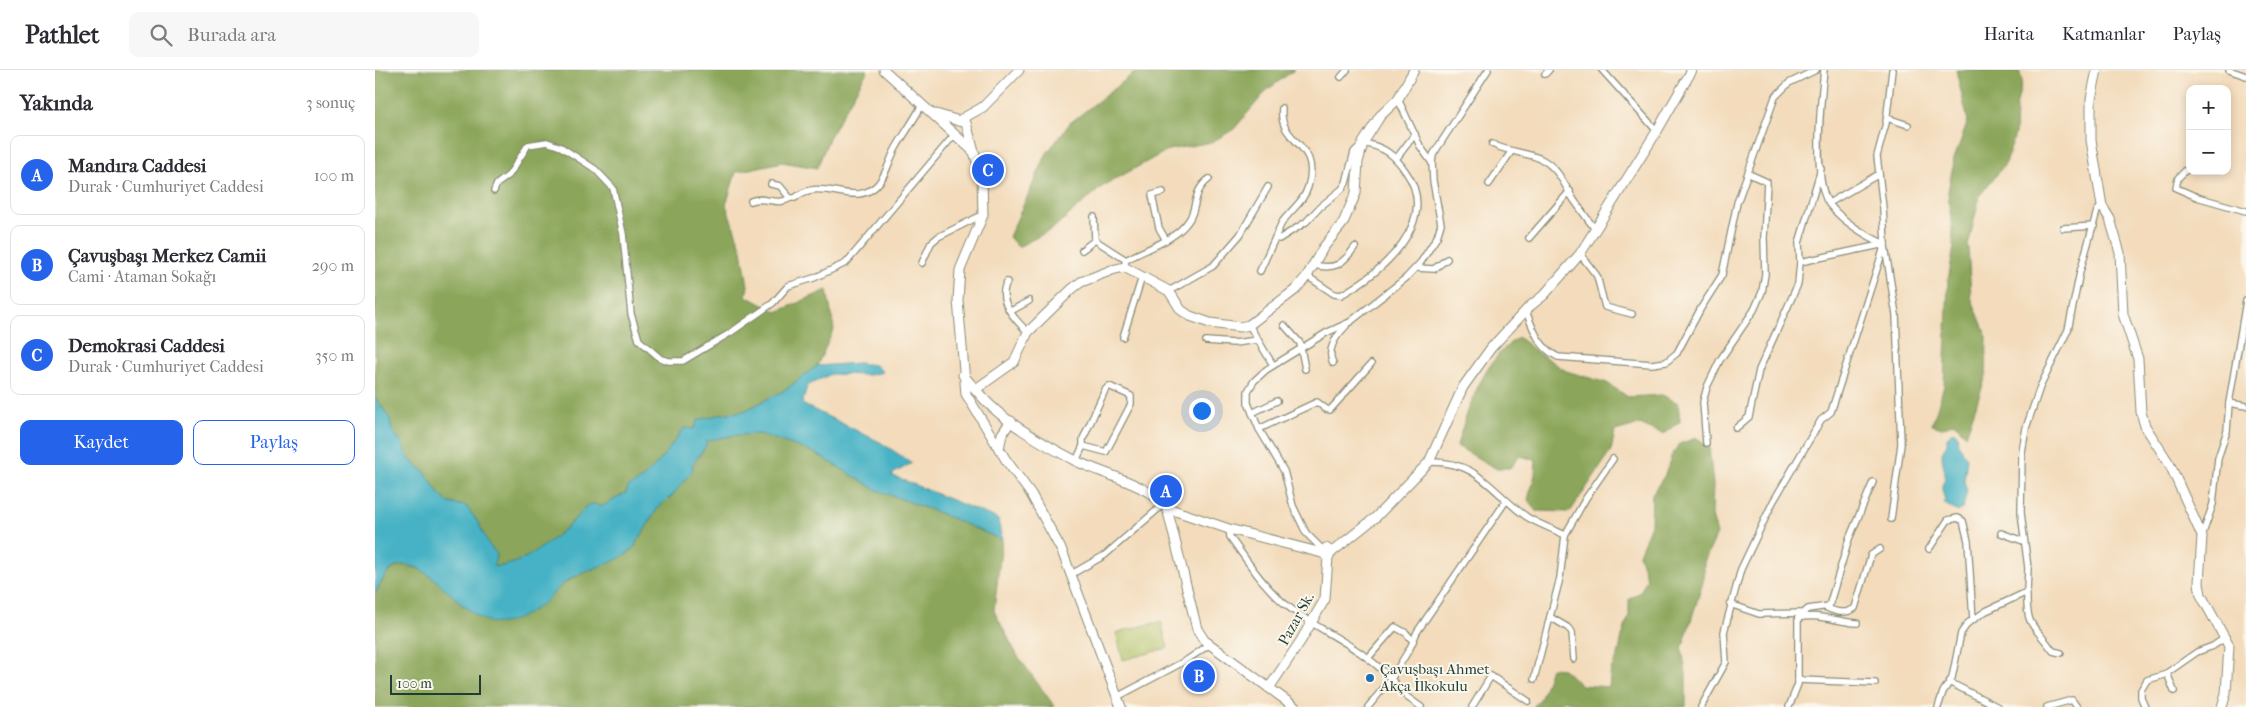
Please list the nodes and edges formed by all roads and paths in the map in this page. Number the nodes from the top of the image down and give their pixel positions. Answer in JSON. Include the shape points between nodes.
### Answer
{"nodes":[{"id":1,"x":884,"y":70,"type":"edge"},
{"id":2,"x":1019,"y":70,"type":"edge"},
{"id":3,"x":1347,"y":70,"type":"edge"},
{"id":4,"x":1488,"y":70,"type":"edge"},
{"id":5,"x":1602,"y":70,"type":"edge"},
{"id":6,"x":1692,"y":70,"type":"edge"},
{"id":7,"x":1816,"y":70,"type":"edge"},
{"id":8,"x":1824,"y":70,"type":"edge"},
{"id":9,"x":1892,"y":70,"type":"edge"},
{"id":10,"x":2097,"y":70,"type":"edge"},
{"id":11,"x":2229,"y":70,"type":"edge"},
{"id":12,"x":1410,"y":72,"type":"edge"},
{"id":13,"x":2246,"y":76,"type":"edge"},
{"id":14,"x":1341,"y":77,"type":"dead end"},
{"id":15,"x":1398,"y":99,"type":"junction"},
{"id":16,"x":983,"y":107,"type":"junction"},
{"id":17,"x":925,"y":108,"type":"junction"},
{"id":18,"x":1282,"y":108,"type":"dead end"},
{"id":19,"x":1887,"y":118,"type":"junction"},
{"id":20,"x":959,"y":120,"type":"junction"},
{"id":21,"x":1908,"y":125,"type":"dead end"},
{"id":22,"x":967,"y":131,"type":"junction"},
{"id":23,"x":1657,"y":131,"type":"junction"},
{"id":24,"x":955,"y":134,"type":"junction"},
{"id":25,"x":1415,"y":134,"type":"junction"},
{"id":26,"x":1363,"y":143,"type":"junction"},
{"id":27,"x":1493,"y":144,"type":"dead end"},
{"id":28,"x":974,"y":152,"type":"junction"},
{"id":29,"x":1511,"y":152,"type":"junction"},
{"id":30,"x":1396,"y":159,"type":"junction"},
{"id":31,"x":1431,"y":163,"type":"junction"},
{"id":32,"x":1821,"y":169,"type":"junction"},
{"id":33,"x":2186,"y":170,"type":"edge"},
{"id":34,"x":1749,"y":174,"type":"junction"},
{"id":35,"x":1879,"y":174,"type":"junction"},
{"id":36,"x":1209,"y":179,"type":"dead end"},
{"id":37,"x":771,"y":184,"type":"dead end"},
{"id":38,"x":1489,"y":184,"type":"dead end"},
{"id":39,"x":1268,"y":186,"type":"dead end"},
{"id":40,"x":494,"y":191,"type":"dead end"},
{"id":41,"x":1570,"y":191,"type":"junction"},
{"id":42,"x":1163,"y":192,"type":"dead end"},
{"id":43,"x":790,"y":198,"type":"junction"},
{"id":44,"x":751,"y":201,"type":"dead end"},
{"id":45,"x":1829,"y":203,"type":"junction"},
{"id":46,"x":2102,"y":206,"type":"junction"},
{"id":47,"x":2246,"y":211,"type":"edge"},
{"id":48,"x":983,"y":215,"type":"junction"},
{"id":49,"x":1094,"y":217,"type":"dead end"},
{"id":50,"x":2093,"y":226,"type":"junction"},
{"id":51,"x":2063,"y":228,"type":"dead end"},
{"id":52,"x":1595,"y":229,"type":"junction"},
{"id":53,"x":1275,"y":238,"type":"junction"},
{"id":54,"x":1529,"y":238,"type":"dead end"},
{"id":55,"x":1095,"y":240,"type":"junction"},
{"id":56,"x":1166,"y":240,"type":"junction"},
{"id":57,"x":1885,"y":244,"type":"junction"},
{"id":58,"x":1355,"y":248,"type":"dead end"},
{"id":59,"x":1082,"y":250,"type":"dead end"},
{"id":60,"x":1580,"y":254,"type":"junction"},
{"id":61,"x":1447,"y":259,"type":"dead end"},
{"id":62,"x":1800,"y":262,"type":"junction"},
{"id":63,"x":922,"y":263,"type":"dead end"},
{"id":64,"x":1125,"y":264,"type":"junction"},
{"id":65,"x":1313,"y":265,"type":"junction"},
{"id":66,"x":1416,"y":268,"type":"junction"},
{"id":67,"x":1260,"y":271,"type":"dead end"},
{"id":68,"x":1307,"y":276,"type":"junction"},
{"id":69,"x":1142,"y":277,"type":"junction"},
{"id":70,"x":1007,"y":282,"type":"dead end"},
{"id":71,"x":1169,"y":291,"type":"junction"},
{"id":72,"x":1029,"y":301,"type":"dead end"},
{"id":73,"x":2246,"y":301,"type":"edge"},
{"id":74,"x":1011,"y":311,"type":"junction"},
{"id":75,"x":1526,"y":311,"type":"junction"},
{"id":76,"x":1632,"y":314,"type":"dead end"},
{"id":77,"x":1350,"y":322,"type":"junction"},
{"id":78,"x":1284,"y":325,"type":"dead end"},
{"id":79,"x":1249,"y":326,"type":"junction"},
{"id":80,"x":1028,"y":332,"type":"junction"},
{"id":81,"x":1123,"y":337,"type":"dead end"},
{"id":82,"x":1258,"y":340,"type":"junction"},
{"id":83,"x":1206,"y":342,"type":"dead end"},
{"id":84,"x":1302,"y":349,"type":"junction"},
{"id":85,"x":1333,"y":363,"type":"dead end"},
{"id":86,"x":1371,"y":364,"type":"dead end"},
{"id":87,"x":1273,"y":365,"type":"junction"},
{"id":88,"x":1305,"y":369,"type":"dead end"},
{"id":89,"x":963,"y":375,"type":"junction"},
{"id":90,"x":976,"y":389,"type":"junction"},
{"id":91,"x":1277,"y":401,"type":"dead end"},
{"id":92,"x":2229,"y":403,"type":"junction"},
{"id":93,"x":2246,"y":406,"type":"edge"},
{"id":94,"x":1252,"y":413,"type":"junction"},
{"id":95,"x":1011,"y":421,"type":"junction"},
{"id":96,"x":1736,"y":428,"type":"dead end"},
{"id":97,"x":1259,"y":429,"type":"junction"},
{"id":98,"x":1706,"y":443,"type":"dead end"},
{"id":99,"x":1083,"y":446,"type":"junction"},
{"id":100,"x":999,"y":449,"type":"junction"},
{"id":101,"x":1613,"y":459,"type":"dead end"},
{"id":102,"x":1077,"y":461,"type":"junction"},
{"id":103,"x":1429,"y":462,"type":"junction"},
{"id":104,"x":1873,"y":482,"type":"dead end"},
{"id":105,"x":1506,"y":501,"type":"junction"},
{"id":106,"x":1166,"y":506,"type":"junction"},
{"id":107,"x":1891,"y":518,"type":"dead end"},
{"id":108,"x":1229,"y":530,"type":"junction"},
{"id":109,"x":2001,"y":533,"type":"dead end"},
{"id":110,"x":1565,"y":535,"type":"junction"},
{"id":111,"x":2201,"y":536,"type":"junction"},
{"id":112,"x":2023,"y":540,"type":"junction"},
{"id":113,"x":1880,"y":549,"type":"dead end"},
{"id":114,"x":1929,"y":549,"type":"dead end"},
{"id":115,"x":1326,"y":553,"type":"junction"},
{"id":116,"x":1070,"y":575,"type":"junction"},
{"id":117,"x":2027,"y":592,"type":"junction"},
{"id":118,"x":1731,"y":604,"type":"junction"},
{"id":119,"x":1825,"y":607,"type":"junction"},
{"id":120,"x":1800,"y":616,"type":"junction"},
{"id":121,"x":1550,"y":617,"type":"junction"},
{"id":122,"x":1973,"y":620,"type":"junction"},
{"id":123,"x":1312,"y":621,"type":"junction"},
{"id":124,"x":1857,"y":623,"type":"dead end"},
{"id":125,"x":2226,"y":637,"type":"junction"},
{"id":126,"x":1413,"y":641,"type":"junction"},
{"id":127,"x":1210,"y":644,"type":"junction"},
{"id":128,"x":2061,"y":653,"type":"dead end"},
{"id":129,"x":1368,"y":658,"type":"junction"},
{"id":130,"x":1574,"y":659,"type":"dead end"},
{"id":131,"x":2167,"y":673,"type":"junction"},
{"id":132,"x":1391,"y":678,"type":"junction"},
{"id":133,"x":1534,"y":679,"type":"dead end"},
{"id":134,"x":1798,"y":680,"type":"junction"},
{"id":135,"x":1949,"y":682,"type":"junction"},
{"id":136,"x":1875,"y":683,"type":"dead end"},
{"id":137,"x":1269,"y":688,"type":"junction"},
{"id":138,"x":2174,"y":690,"type":"dead end"},
{"id":139,"x":1117,"y":697,"type":"junction"},
{"id":140,"x":1528,"y":701,"type":"dead end"},
{"id":141,"x":1289,"y":705,"type":"edge"},
{"id":142,"x":1121,"y":707,"type":"edge"},
{"id":143,"x":1368,"y":707,"type":"edge"},
{"id":144,"x":1421,"y":707,"type":"edge"},
{"id":145,"x":1472,"y":707,"type":"edge"},
{"id":146,"x":1701,"y":707,"type":"edge"},
{"id":147,"x":1789,"y":707,"type":"edge"},
{"id":148,"x":1938,"y":707,"type":"edge"},
{"id":149,"x":1997,"y":707,"type":"edge"},
{"id":150,"x":2047,"y":707,"type":"edge"},
{"id":151,"x":2077,"y":707,"type":"edge"},
{"id":152,"x":2145,"y":707,"type":"edge"},
{"id":153,"x":2222,"y":707,"type":"edge"}],
"edges":[{"from":1,"to":17,"type":"street"},
{"from":2,"to":16,"type":"street"},
{"from":3,"to":14,"type":"street"},
{"from":4,"to":31,"type":"street"},
{"from":5,"to":23,"type":"street"},
{"from":6,"to":23,"type":"street"},
{"from":7,"to":34,"type":"street","via":[[1789,83],[1775,97]]},
{"from":8,"to":32,"type":"street","via":[[1818,141]]},
{"from":9,"to":19,"type":"street"},
{"from":10,"to":46,"type":"street","via":[[2091,99],[2091,140]]},
{"from":11,"to":13,"type":"street"},
{"from":12,"to":15,"type":"street"},
{"from":15,"to":25,"type":"street"},
{"from":15,"to":26,"type":"street","via":[[1380,116]]},
{"from":16,"to":20,"type":"street"},
{"from":16,"to":22,"type":"street"},
{"from":17,"to":20,"type":"street","via":[[945,118]]},
{"from":17,"to":24,"type":"street"},
{"from":17,"to":43,"type":"street","via":[[895,149],[875,188],[853,194],[813,188]]},
{"from":18,"to":53,"type":"street","via":[[1281,119],[1290,135],[1307,152],[1311,169],[1305,193]]},
{"from":19,"to":21,"type":"street"},
{"from":19,"to":35,"type":"street","via":[[1877,156]]},
{"from":20,"to":22,"type":"street","via":[[966,123]]},
{"from":20,"to":24,"type":"street","via":[[952,127]]},
{"from":22,"to":24,"type":"street","via":[[962,136]]},
{"from":22,"to":28,"type":"street"},
{"from":23,"to":52,"type":"street"},
{"from":24,"to":28,"type":"street"},
{"from":24,"to":40,"type":"street","via":[[846,262],[814,278],[788,286],[758,314],[683,361],[661,359],[639,340],[631,314],[623,234],[613,188],[595,169],[561,147],[547,142],[528,144],[509,175],[497,184]]},
{"from":25,"to":30,"type":"street"},
{"from":25,"to":31,"type":"street"},
{"from":26,"to":30,"type":"street","via":[[1381,146]]},
{"from":26,"to":53,"type":"street","via":[[1354,152],[1342,189],[1306,222],[1279,239]]},
{"from":26,"to":65,"type":"street","via":[[1356,194],[1343,223]]},
{"from":27,"to":29,"type":"street"},
{"from":28,"to":48,"type":"street","via":[[982,178]]},
{"from":29,"to":38,"type":"street"},
{"from":29,"to":41,"type":"street","via":[[1536,157],[1547,163]]},
{"from":30,"to":68,"type":"street","via":[[1416,190],[1416,213],[1402,246],[1341,295],[1334,294]]},
{"from":31,"to":66,"type":"street","via":[[1441,224],[1437,237]]},
{"from":32,"to":45,"type":"street"},
{"from":32,"to":62,"type":"street","via":[[1799,243]]},
{"from":33,"to":47,"type":"street","via":[[2178,178],[2176,188]]},
{"from":34,"to":75,"type":"street","via":[[1737,203],[1721,275],[1681,348],[1666,362],[1652,364],[1558,357],[1539,341]]},
{"from":34,"to":98,"type":"street","via":[[1767,182],[1764,282],[1754,310],[1720,360],[1707,387],[1703,402]]},
{"from":35,"to":45,"type":"street"},
{"from":35,"to":57,"type":"street"},
{"from":36,"to":56,"type":"street","via":[[1196,195],[1190,219],[1177,234]]},
{"from":37,"to":43,"type":"street","via":[[780,186]]},
{"from":39,"to":71,"type":"street","via":[[1240,236],[1213,266]]},
{"from":41,"to":52,"type":"street"},
{"from":41,"to":54,"type":"street"},
{"from":42,"to":56,"type":"street","via":[[1152,195],[1159,228]]},
{"from":43,"to":44,"type":"street","via":[[783,202],[756,198]]},
{"from":45,"to":57,"type":"street","via":[[1863,235]]},
{"from":46,"to":50,"type":"street","via":[[2097,211]]},
{"from":46,"to":111,"type":"street","via":[[2110,219],[2120,253],[2123,314],[2138,359],[2141,412],[2145,426],[2170,465]]},
{"from":48,"to":63,"type":"street","via":[[938,237]]},
{"from":48,"to":89,"type":"street","via":[[960,270],[958,300]]},
{"from":49,"to":55,"type":"street"},
{"from":50,"to":51,"type":"street"},
{"from":50,"to":112,"type":"street","via":[[2068,330],[2040,387],[2026,428],[2022,452]]},
{"from":52,"to":60,"type":"street"},
{"from":53,"to":67,"type":"street"},
{"from":55,"to":59,"type":"street"},
{"from":55,"to":64,"type":"street"},
{"from":56,"to":64,"type":"street"},
{"from":57,"to":62,"type":"street"},
{"from":57,"to":107,"type":"street","via":[[1896,315],[1901,444]]},
{"from":57,"to":118,"type":"street","via":[[1831,412],[1821,420],[1773,502],[1741,569]]},
{"from":58,"to":65,"type":"street","via":[[1337,266]]},
{"from":60,"to":75,"type":"street"},
{"from":60,"to":76,"type":"street","via":[[1597,276],[1605,307]]},
{"from":61,"to":66,"type":"street","via":[[1434,269]]},
{"from":62,"to":96,"type":"street","via":[[1798,284],[1759,370],[1749,417]]},
{"from":64,"to":69,"type":"street"},
{"from":64,"to":80,"type":"street","via":[[1072,288]]},
{"from":65,"to":68,"type":"street"},
{"from":66,"to":77,"type":"street"},
{"from":68,"to":79,"type":"street","via":[[1295,290]]},
{"from":69,"to":71,"type":"street"},
{"from":69,"to":81,"type":"street"},
{"from":70,"to":74,"type":"street","via":[[1003,295]]},
{"from":71,"to":79,"type":"street","via":[[1181,310],[1190,316],[1217,324]]},
{"from":72,"to":74,"type":"street"},
{"from":73,"to":92,"type":"street"},
{"from":74,"to":80,"type":"street"},
{"from":75,"to":103,"type":"street","via":[[1491,348],[1463,388]]},
{"from":77,"to":84,"type":"street"},
{"from":77,"to":85,"type":"street","via":[[1335,339],[1330,358]]},
{"from":78,"to":84,"type":"street"},
{"from":79,"to":82,"type":"street"},
{"from":80,"to":90,"type":"street","via":[[1014,362]]},
{"from":82,"to":83,"type":"street"},
{"from":82,"to":87,"type":"street"},
{"from":84,"to":87,"type":"street"},
{"from":84,"to":88,"type":"street"},
{"from":86,"to":97,"type":"street","via":[[1330,410],[1317,402]]},
{"from":87,"to":94,"type":"street","via":[[1254,381],[1248,391]]},
{"from":89,"to":90,"type":"street"},
{"from":89,"to":100,"type":"street","via":[[966,394]]},
{"from":90,"to":95,"type":"street"},
{"from":91,"to":94,"type":"street"},
{"from":92,"to":93,"type":"street"},
{"from":92,"to":111,"type":"street","via":[[2213,504]]},
{"from":94,"to":97,"type":"street"},
{"from":95,"to":100,"type":"street"},
{"from":95,"to":102,"type":"street"},
{"from":97,"to":115,"type":"street","via":[[1284,471],[1293,506],[1306,533]]},
{"from":99,"to":99,"type":"street","via":[[1083,439],[1105,390],[1109,386],[1131,396],[1131,404],[1106,452]]},
{"from":99,"to":102,"type":"street"},
{"from":100,"to":116,"type":"street","via":[[1031,494],[1062,552]]},
{"from":101,"to":110,"type":"street"},
{"from":102,"to":106,"type":"street","via":[[1141,489]]},
{"from":103,"to":105,"type":"street","via":[[1445,462],[1469,469]]},
{"from":103,"to":115,"type":"street","via":[[1376,516]]},
{"from":104,"to":119,"type":"street","via":[[1849,539],[1829,606]]},
{"from":105,"to":110,"type":"street","via":[[1529,518]]},
{"from":105,"to":126,"type":"street"},
{"from":106,"to":108,"type":"street"},
{"from":106,"to":116,"type":"street","via":[[1105,556]]},
{"from":106,"to":127,"type":"street","via":[[1197,629]]},
{"from":108,"to":115,"type":"street"},
{"from":108,"to":123,"type":"street","via":[[1267,589]]},
{"from":109,"to":112,"type":"street"},
{"from":110,"to":121,"type":"street","via":[[1560,578]]},
{"from":111,"to":125,"type":"street","via":[[2201,595]]},
{"from":112,"to":117,"type":"street","via":[[2028,568]]},
{"from":113,"to":119,"type":"street","via":[[1871,555],[1855,608],[1849,612],[1835,612]]},
{"from":114,"to":122,"type":"street","via":[[1948,520],[1958,518],[1963,521]]},
{"from":115,"to":123,"type":"street","name":"Pazar Sk.","via":[[1325,599]]},
{"from":116,"to":139,"type":"street"},
{"from":117,"to":122,"type":"street"},
{"from":117,"to":128,"type":"street","via":[[2029,622],[2053,651]]},
{"from":118,"to":120,"type":"street","via":[[1759,614]]},
{"from":118,"to":146,"type":"street","via":[[1724,632],[1726,662]]},
{"from":119,"to":120,"type":"street","via":[[1808,609]]},
{"from":120,"to":124,"type":"street"},
{"from":120,"to":134,"type":"street"},
{"from":121,"to":130,"type":"street","via":[[1572,632]]},
{"from":121,"to":133,"type":"street"},
{"from":122,"to":135,"type":"street","via":[[1961,633]]},
{"from":123,"to":129,"type":"street"},
{"from":123,"to":137,"type":"street","name":"Pazar Sk."},
{"from":125,"to":131,"type":"street"},
{"from":125,"to":153,"type":"street","via":[[2229,646],[2227,684]]},
{"from":126,"to":129,"type":"street","via":[[1395,627]]},
{"from":126,"to":132,"type":"street"},
{"from":127,"to":137,"type":"street"},
{"from":127,"to":139,"type":"street","via":[[1187,660]]},
{"from":129,"to":132,"type":"street"},
{"from":131,"to":138,"type":"street"},
{"from":131,"to":152,"type":"street","via":[[2143,684],[2141,698]]},
{"from":132,"to":143,"type":"street"},
{"from":132,"to":144,"type":"street","via":[[1407,697]]},
{"from":134,"to":136,"type":"street"},
{"from":134,"to":147,"type":"street"},
{"from":135,"to":148,"type":"street"},
{"from":135,"to":149,"type":"street"},
{"from":137,"to":141,"type":"street"},
{"from":139,"to":142,"type":"street"},
{"from":140,"to":145,"type":"street","via":[[1491,676]]},
{"from":150,"to":151,"type":"street","via":[[2071,700]]}]}
